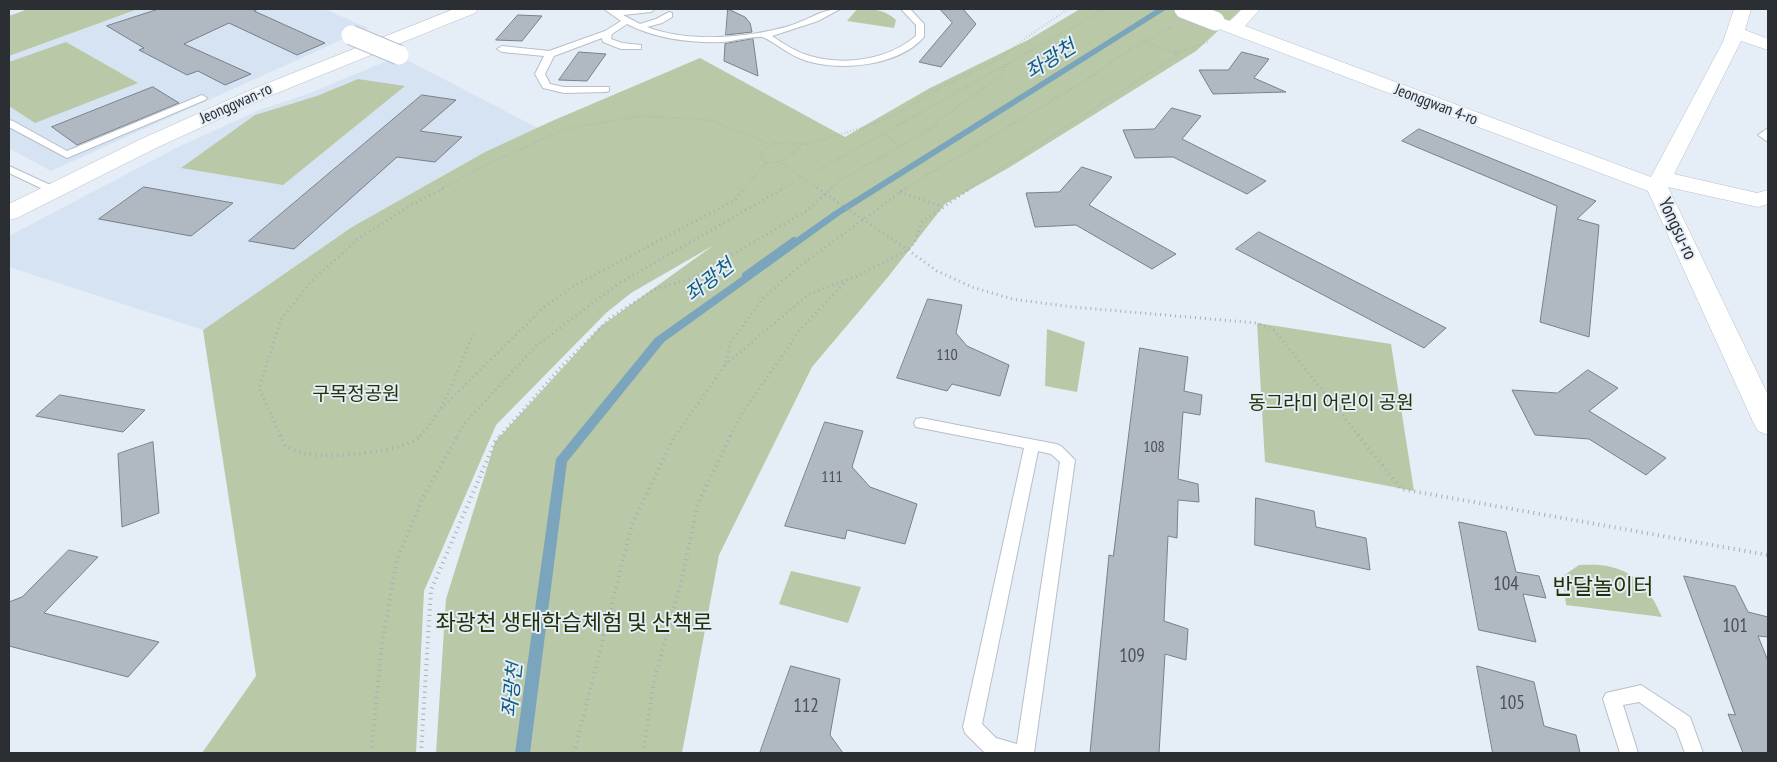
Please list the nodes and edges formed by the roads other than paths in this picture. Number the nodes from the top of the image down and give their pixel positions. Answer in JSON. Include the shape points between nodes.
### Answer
{"nodes":[{"id":1,"x":470,"y":9,"type":"edge"},
{"id":2,"x":651,"y":9,"type":"edge"},
{"id":3,"x":836,"y":9,"type":"edge"},
{"id":4,"x":905,"y":9,"type":"edge"},
{"id":5,"x":1251,"y":9,"type":"edge"},
{"id":6,"x":1743,"y":9,"type":"edge"},
{"id":7,"x":611,"y":10,"type":"edge"},
{"id":8,"x":668,"y":15,"type":"dead end"},
{"id":9,"x":1182,"y":17,"type":"edge"},
{"id":10,"x":628,"y":20,"type":"junction"},
{"id":11,"x":1224,"y":25,"type":"junction"},
{"id":12,"x":641,"y":26,"type":"junction"},
{"id":13,"x":1735,"y":32,"type":"junction"},
{"id":14,"x":608,"y":34,"type":"junction"},
{"id":15,"x":351,"y":35,"type":"dead end"},
{"id":16,"x":766,"y":35,"type":"junction"},
{"id":17,"x":1768,"y":45,"type":"edge"},
{"id":18,"x":638,"y":47,"type":"dead end"},
{"id":19,"x":502,"y":49,"type":"dead end"},
{"id":20,"x":550,"y":54,"type":"junction"},
{"id":21,"x":400,"y":55,"type":"dead end"},
{"id":22,"x":606,"y":88,"type":"dead end"},
{"id":23,"x":202,"y":98,"type":"dead end"},
{"id":24,"x":9,"y":123,"type":"edge"},
{"id":25,"x":1768,"y":131,"type":"edge"},
{"id":26,"x":1768,"y":139,"type":"edge"},
{"id":27,"x":9,"y":169,"type":"edge"},
{"id":28,"x":1660,"y":183,"type":"junction"},
{"id":29,"x":53,"y":190,"type":"junction"},
{"id":30,"x":1765,"y":201,"type":"edge"},
{"id":31,"x":9,"y":213,"type":"edge"},
{"id":32,"x":921,"y":423,"type":"dead end"},
{"id":33,"x":1768,"y":424,"type":"edge"},
{"id":34,"x":1032,"y":444,"type":"junction"},
{"id":35,"x":1015,"y":753,"type":"edge"},
{"id":36,"x":1025,"y":753,"type":"edge"},
{"id":37,"x":1629,"y":753,"type":"edge"},
{"id":38,"x":1694,"y":753,"type":"edge"}],
"edges":[{"from":1,"to":29,"type":"street","name":"Jeonggwan-ro","via":[[232,105]]},
{"from":2,"to":7,"type":"lane"},
{"from":3,"to":16,"type":"lane","via":[[817,20]]},
{"from":4,"to":16,"type":"lane","via":[[920,24],[920,38],[904,50],[877,60],[833,62],[806,58]]},
{"from":5,"to":11,"type":"street"},
{"from":6,"to":13,"type":"street","name":"Yongsu-ro"},
{"from":7,"to":10,"type":"lane"},
{"from":8,"to":12,"type":"lane"},
{"from":9,"to":11,"type":"street","name":"Jeonggwan 4-ro","bridge":true},
{"from":10,"to":12,"type":"lane"},
{"from":10,"to":14,"type":"lane"},
{"from":11,"to":28,"type":"street","name":"Jeonggwan 4-ro"},
{"from":12,"to":16,"type":"lane","via":[[651,32],[701,40]]},
{"from":13,"to":17,"type":"street"},
{"from":13,"to":28,"type":"street","name":"Yongsu-ro"},
{"from":14,"to":18,"type":"lane","via":[[606,40],[621,46]]},
{"from":14,"to":20,"type":"lane"},
{"from":15,"to":21,"type":"street","bridge":true},
{"from":19,"to":20,"type":"lane"},
{"from":20,"to":22,"type":"lane","via":[[540,74],[546,86],[564,90]]},
{"from":23,"to":24,"type":"lane","via":[[67,155]]},
{"from":25,"to":26,"type":"lane","via":[[1762,135]]},
{"from":27,"to":29,"type":"lane"},
{"from":28,"to":30,"type":"street","name":"Jeonggwan 4-ro"},
{"from":28,"to":33,"type":"street","name":"Yongsu-ro"},
{"from":29,"to":31,"type":"street","name":"Jeonggwan-ro"},
{"from":32,"to":34,"type":"lane"},
{"from":34,"to":35,"type":"lane","via":[[972,727],[990,746]]},
{"from":34,"to":36,"type":"lane","via":[[1056,450],[1068,460]]},
{"from":37,"to":38,"type":"lane","via":[[1612,699],[1641,694],[1683,723]]}]}
